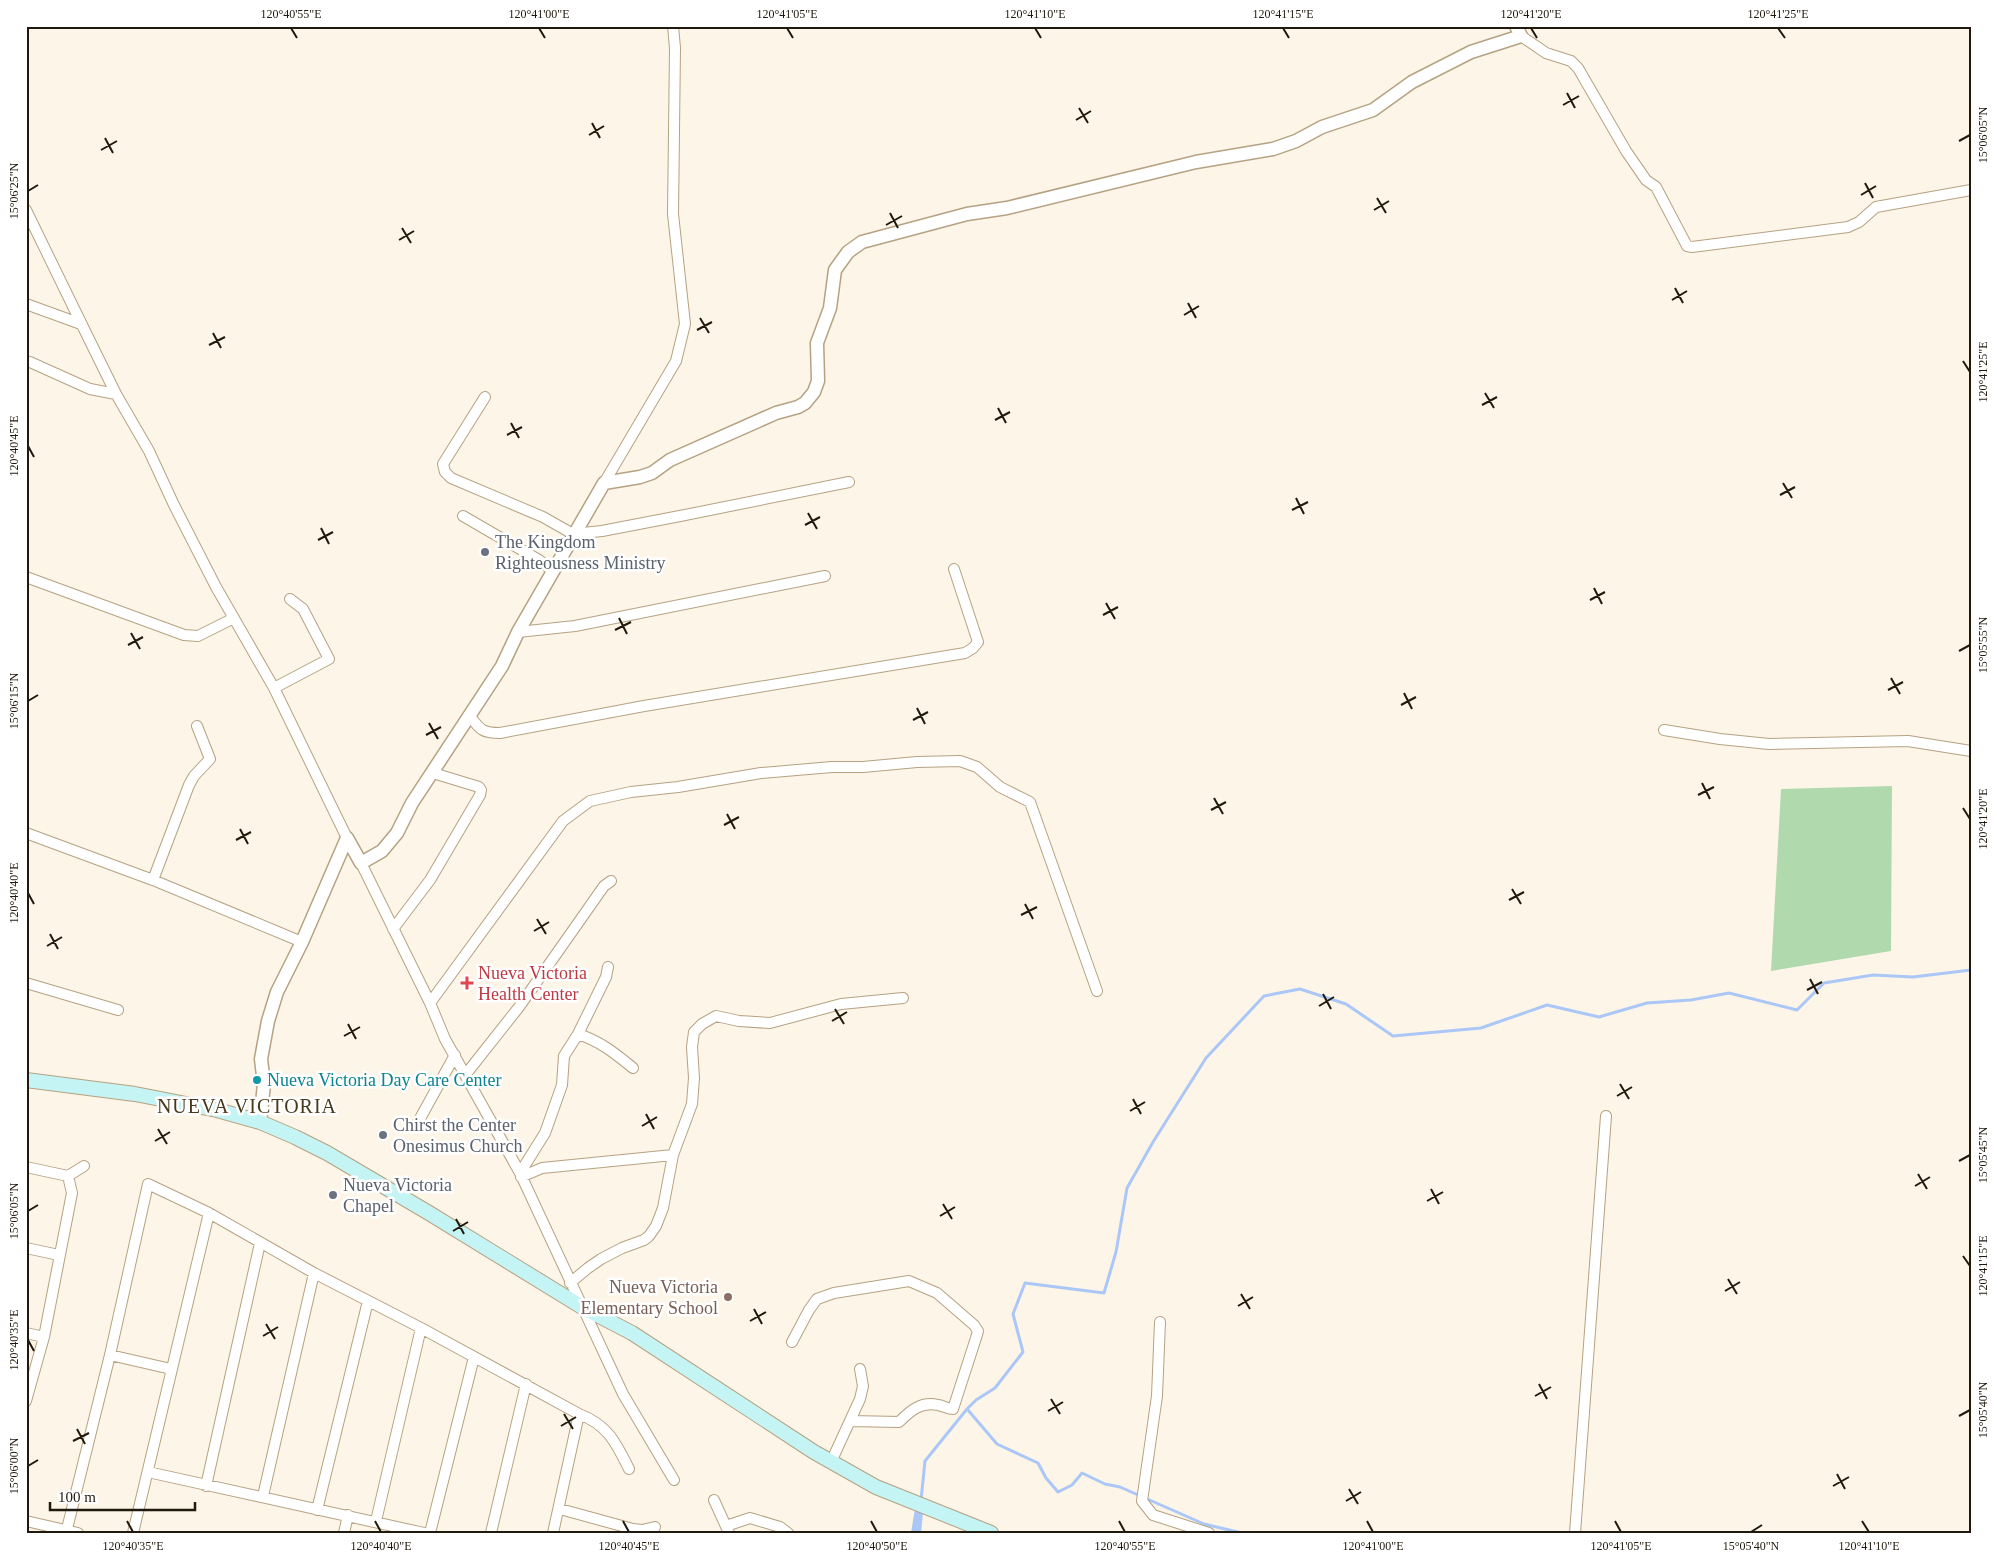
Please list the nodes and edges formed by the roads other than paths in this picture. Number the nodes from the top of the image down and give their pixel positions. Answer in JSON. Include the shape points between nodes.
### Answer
{"nodes":[{"id":1,"x":673,"y":26,"type":"edge"},
{"id":2,"x":1518,"y":31,"type":"edge"},
{"id":3,"x":1971,"y":190,"type":"edge"},
{"id":4,"x":26,"y":210,"type":"edge"},
{"id":5,"x":26,"y":304,"type":"edge"},
{"id":6,"x":81,"y":324,"type":"junction"},
{"id":7,"x":30,"y":362,"type":"dead end"},
{"id":8,"x":116,"y":394,"type":"junction"},
{"id":9,"x":485,"y":397,"type":"dead end"},
{"id":10,"x":848,"y":482,"type":"dead end"},
{"id":11,"x":604,"y":483,"type":"junction"},
{"id":12,"x":464,"y":516,"type":"dead end"},
{"id":13,"x":574,"y":534,"type":"junction"},
{"id":14,"x":954,"y":569,"type":"dead end"},
{"id":15,"x":553,"y":571,"type":"junction"},
{"id":16,"x":825,"y":576,"type":"dead end"},
{"id":17,"x":26,"y":577,"type":"edge"},
{"id":18,"x":290,"y":599,"type":"dead end"},
{"id":19,"x":234,"y":618,"type":"junction"},
{"id":20,"x":518,"y":632,"type":"junction"},
{"id":21,"x":274,"y":688,"type":"junction"},
{"id":22,"x":469,"y":715,"type":"junction"},
{"id":23,"x":196,"y":726,"type":"dead end"},
{"id":24,"x":1664,"y":730,"type":"dead end"},
{"id":25,"x":1971,"y":751,"type":"edge"},
{"id":26,"x":433,"y":773,"type":"junction"},
{"id":27,"x":26,"y":833,"type":"edge"},
{"id":28,"x":347,"y":838,"type":"junction"},
{"id":29,"x":361,"y":863,"type":"junction"},
{"id":30,"x":153,"y":880,"type":"junction"},
{"id":31,"x":612,"y":881,"type":"dead end"},
{"id":32,"x":393,"y":929,"type":"junction"},
{"id":33,"x":302,"y":942,"type":"junction"},
{"id":34,"x":608,"y":967,"type":"dead end"},
{"id":35,"x":26,"y":982,"type":"edge"},
{"id":36,"x":1097,"y":991,"type":"dead end"},
{"id":37,"x":902,"y":998,"type":"dead end"},
{"id":38,"x":430,"y":1003,"type":"junction"},
{"id":39,"x":118,"y":1010,"type":"dead end"},
{"id":40,"x":578,"y":1034,"type":"junction"},
{"id":41,"x":455,"y":1056,"type":"junction"},
{"id":42,"x":633,"y":1068,"type":"dead end"},
{"id":43,"x":466,"y":1074,"type":"junction"},
{"id":44,"x":26,"y":1080,"type":"edge"},
{"id":45,"x":1606,"y":1116,"type":"dead end"},
{"id":46,"x":260,"y":1122,"type":"junction"},
{"id":47,"x":417,"y":1124,"type":"dead end"},
{"id":48,"x":673,"y":1156,"type":"junction"},
{"id":49,"x":84,"y":1166,"type":"dead end"},
{"id":50,"x":26,"y":1167,"type":"edge"},
{"id":51,"x":520,"y":1175,"type":"junction"},
{"id":52,"x":68,"y":1176,"type":"junction"},
{"id":53,"x":209,"y":1213,"type":"junction"},
{"id":54,"x":260,"y":1243,"type":"junction"},
{"id":55,"x":26,"y":1248,"type":"edge"},
{"id":56,"x":59,"y":1255,"type":"junction"},
{"id":57,"x":314,"y":1273,"type":"junction"},
{"id":58,"x":570,"y":1283,"type":"junction"},
{"id":59,"x":368,"y":1301,"type":"junction"},
{"id":60,"x":582,"y":1307,"type":"junction"},
{"id":61,"x":1160,"y":1322,"type":"dead end"},
{"id":62,"x":421,"y":1328,"type":"junction"},
{"id":63,"x":26,"y":1333,"type":"edge"},
{"id":64,"x":44,"y":1337,"type":"junction"},
{"id":65,"x":792,"y":1342,"type":"dead end"},
{"id":66,"x":110,"y":1356,"type":"junction"},
{"id":67,"x":474,"y":1357,"type":"junction"},
{"id":68,"x":171,"y":1369,"type":"junction"},
{"id":69,"x":860,"y":1369,"type":"dead end"},
{"id":70,"x":526,"y":1384,"type":"junction"},
{"id":71,"x":26,"y":1401,"type":"edge"},
{"id":72,"x":579,"y":1414,"type":"junction"},
{"id":73,"x":850,"y":1421,"type":"junction"},
{"id":74,"x":831,"y":1462,"type":"junction"},
{"id":75,"x":629,"y":1469,"type":"dead end"},
{"id":76,"x":148,"y":1472,"type":"junction"},
{"id":77,"x":674,"y":1480,"type":"dead end"},
{"id":78,"x":206,"y":1486,"type":"junction"},
{"id":79,"x":263,"y":1496,"type":"junction"},
{"id":80,"x":714,"y":1500,"type":"dead end"},
{"id":81,"x":560,"y":1509,"type":"junction"},
{"id":82,"x":317,"y":1510,"type":"junction"},
{"id":83,"x":348,"y":1516,"type":"junction"},
{"id":84,"x":26,"y":1521,"type":"edge"},
{"id":85,"x":376,"y":1521,"type":"junction"},
{"id":86,"x":655,"y":1527,"type":"dead end"},
{"id":87,"x":728,"y":1529,"type":"edge"},
{"id":88,"x":66,"y":1532,"type":"edge"},
{"id":89,"x":78,"y":1533,"type":"edge"},
{"id":90,"x":133,"y":1533,"type":"edge"},
{"id":91,"x":344,"y":1533,"type":"edge"},
{"id":92,"x":424,"y":1533,"type":"edge"},
{"id":93,"x":430,"y":1533,"type":"edge"},
{"id":94,"x":491,"y":1533,"type":"edge"},
{"id":95,"x":553,"y":1533,"type":"edge"},
{"id":96,"x":788,"y":1533,"type":"edge"},
{"id":97,"x":991,"y":1533,"type":"edge"},
{"id":98,"x":1209,"y":1533,"type":"edge"},
{"id":99,"x":1575,"y":1533,"type":"edge"}],
"edges":[{"from":1,"to":11,"type":"street","via":[[673,214],[685,324],[676,361]]},
{"from":2,"to":3,"type":"street","via":[[1546,53],[1571,61],[1578,68],[1626,151],[1646,180],[1656,186],[1687,246],[1848,228],[1876,207]]},
{"from":2,"to":11,"type":"street","via":[[1412,82],[1373,110],[1322,127],[1272,149],[1196,162],[1007,208],[967,214],[862,242],[848,252],[835,270],[830,308],[817,343],[818,381],[805,403],[670,460],[652,473]]},
{"from":4,"to":6,"type":"street"},
{"from":5,"to":6,"type":"street"},
{"from":6,"to":8,"type":"street"},
{"from":7,"to":8,"type":"street","via":[[90,389]]},
{"from":8,"to":19,"type":"street","via":[[149,451]]},
{"from":9,"to":13,"type":"street","via":[[443,464],[445,472],[451,478],[543,516]]},
{"from":10,"to":13,"type":"street"},
{"from":11,"to":13,"type":"street"},
{"from":12,"to":15,"type":"street"},
{"from":13,"to":15,"type":"street"},
{"from":14,"to":22,"type":"street","via":[[978,642],[965,652],[500,733],[481,730]]},
{"from":15,"to":20,"type":"street"},
{"from":16,"to":20,"type":"street","via":[[575,626]]},
{"from":17,"to":19,"type":"street","via":[[184,635],[198,636]]},
{"from":18,"to":21,"type":"street","via":[[304,609],[328,659]]},
{"from":19,"to":21,"type":"street"},
{"from":20,"to":22,"type":"street","via":[[502,666]]},
{"from":21,"to":28,"type":"street"},
{"from":22,"to":26,"type":"street"},
{"from":23,"to":30,"type":"street","via":[[210,758],[189,785]]},
{"from":24,"to":25,"type":"street","via":[[1769,744],[1908,742]]},
{"from":26,"to":29,"type":"street","via":[[389,844],[372,859]]},
{"from":26,"to":32,"type":"street","via":[[479,787],[480,795],[430,880]]},
{"from":27,"to":30,"type":"street"},
{"from":28,"to":29,"type":"street"},
{"from":28,"to":33,"type":"street"},
{"from":29,"to":32,"type":"street"},
{"from":30,"to":33,"type":"street"},
{"from":31,"to":43,"type":"street","via":[[604,886],[519,1007]]},
{"from":32,"to":38,"type":"street"},
{"from":33,"to":46,"type":"street","via":[[277,992],[265,1032]]},
{"from":34,"to":40,"type":"street"},
{"from":35,"to":39,"type":"street"},
{"from":36,"to":38,"type":"street","via":[[1030,802],[1000,787],[977,767],[960,761],[761,773],[590,801],[562,821]]},
{"from":37,"to":48,"type":"street","via":[[841,1004],[770,1023],[716,1016],[702,1024],[694,1032],[692,1047],[692,1104]]},
{"from":38,"to":41,"type":"street"},
{"from":40,"to":42,"type":"street","via":[[595,1040]]},
{"from":40,"to":51,"type":"street","via":[[564,1056],[562,1085],[545,1134]]},
{"from":41,"to":43,"type":"street"},
{"from":41,"to":47,"type":"street"},
{"from":43,"to":51,"type":"street"},
{"from":44,"to":46,"type":"main road","via":[[135,1094]]},
{"from":45,"to":99,"type":"street"},
{"from":46,"to":60,"type":"main road","via":[[327,1153]]},
{"from":48,"to":51,"type":"street","via":[[542,1168]]},
{"from":48,"to":58,"type":"street","via":[[663,1208],[649,1236],[601,1259]]},
{"from":49,"to":52,"type":"street"},
{"from":50,"to":52,"type":"street"},
{"from":51,"to":58,"type":"street"},
{"from":52,"to":56,"type":"street","via":[[72,1193]]},
{"from":53,"to":54,"type":"street"},
{"from":53,"to":66,"type":"street","via":[[148,1184]]},
{"from":53,"to":68,"type":"street"},
{"from":54,"to":57,"type":"street"},
{"from":54,"to":78,"type":"street"},
{"from":55,"to":56,"type":"street"},
{"from":56,"to":64,"type":"street"},
{"from":57,"to":59,"type":"street"},
{"from":57,"to":79,"type":"street"},
{"from":58,"to":60,"type":"street"},
{"from":59,"to":62,"type":"street"},
{"from":59,"to":82,"type":"street"},
{"from":60,"to":74,"type":"main road","via":[[632,1333]]},
{"from":60,"to":77,"type":"street","via":[[623,1394]]},
{"from":61,"to":98,"type":"street","via":[[1157,1396],[1142,1501],[1153,1515]]},
{"from":62,"to":67,"type":"street"},
{"from":62,"to":85,"type":"street"},
{"from":63,"to":64,"type":"street"},
{"from":64,"to":71,"type":"street"},
{"from":65,"to":73,"type":"street","via":[[817,1299],[834,1293],[909,1281],[937,1293],[974,1325],[978,1331],[953,1409],[926,1404],[918,1406],[899,1422]]},
{"from":66,"to":68,"type":"street"},
{"from":66,"to":88,"type":"street"},
{"from":67,"to":70,"type":"street"},
{"from":67,"to":93,"type":"street"},
{"from":68,"to":76,"type":"street"},
{"from":69,"to":73,"type":"street","via":[[863,1386]]},
{"from":70,"to":72,"type":"street"},
{"from":70,"to":94,"type":"street"},
{"from":72,"to":75,"type":"street","via":[[606,1429]]},
{"from":72,"to":81,"type":"street"},
{"from":73,"to":74,"type":"street"},
{"from":74,"to":97,"type":"main road","via":[[904,1500]]},
{"from":76,"to":78,"type":"street"},
{"from":76,"to":90,"type":"street"},
{"from":78,"to":79,"type":"street"},
{"from":79,"to":82,"type":"street"},
{"from":80,"to":87,"type":"street"},
{"from":81,"to":86,"type":"street","via":[[633,1529]]},
{"from":81,"to":95,"type":"street"},
{"from":82,"to":83,"type":"street"},
{"from":83,"to":85,"type":"street"},
{"from":83,"to":91,"type":"street"},
{"from":84,"to":88,"type":"street"},
{"from":85,"to":92,"type":"street"},
{"from":87,"to":96,"type":"street","via":[[750,1518]]},
{"from":88,"to":89,"type":"street"}]}
